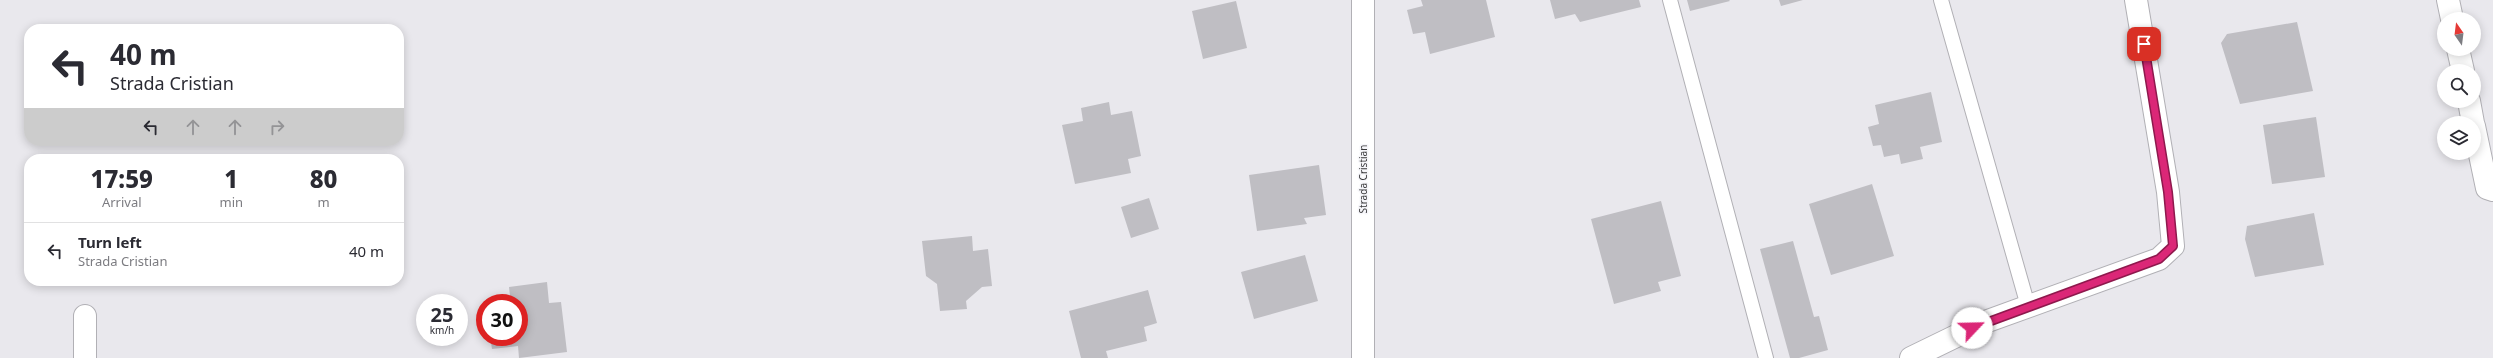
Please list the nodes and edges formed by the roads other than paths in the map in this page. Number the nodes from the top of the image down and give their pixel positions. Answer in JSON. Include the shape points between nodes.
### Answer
{"nodes":[{"id":1,"x":1363,"y":0,"type":"edge"},
{"id":2,"x":1670,"y":0,"type":"edge"},
{"id":3,"x":1941,"y":0,"type":"edge"},
{"id":4,"x":2136,"y":0,"type":"edge"},
{"id":5,"x":2448,"y":0,"type":"edge"},
{"id":6,"x":2451,"y":12,"type":"edge"},
{"id":7,"x":2481,"y":160,"type":"edge"},
{"id":8,"x":2493,"y":190,"type":"edge"},
{"id":9,"x":2028,"y":306,"type":"junction"},
{"id":10,"x":85,"y":316,"type":"dead end"},
{"id":11,"x":85,"y":358,"type":"edge"},
{"id":12,"x":1363,"y":358,"type":"edge"},
{"id":13,"x":1766,"y":358,"type":"edge"},
{"id":14,"x":1911,"y":358,"type":"edge"}],
"edges":[{"from":1,"to":12,"type":"street","name":"Strada Cristian"},
{"from":2,"to":13,"type":"lane"},
{"from":3,"to":9,"type":"lane"},
{"from":4,"to":9,"type":"street","via":[[2168,192],[2173,246],[2159,259]]},
{"from":5,"to":6,"type":"street"},
{"from":7,"to":8,"type":"street","via":[[2486,188]]},
{"from":9,"to":14,"type":"street","via":[[1985,322]]},
{"from":10,"to":11,"type":"street"}]}
